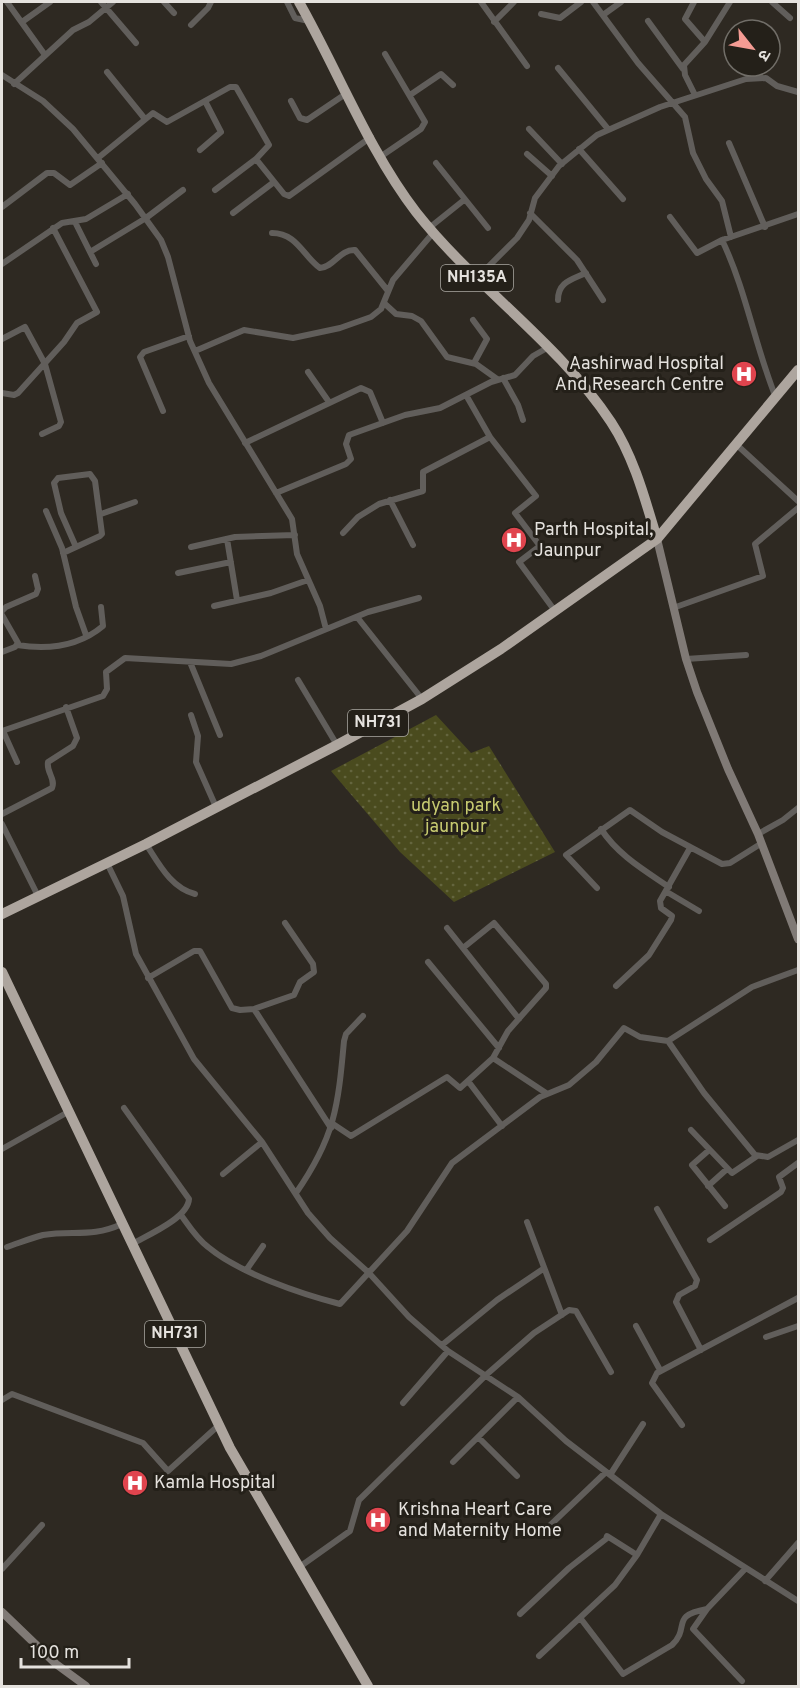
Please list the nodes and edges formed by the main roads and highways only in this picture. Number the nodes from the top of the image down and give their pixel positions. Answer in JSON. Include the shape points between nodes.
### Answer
{"nodes":[{"id":1,"x":301,"y":4,"type":"edge"},
{"id":2,"x":798,"y":370,"type":"edge"},
{"id":3,"x":657,"y":539,"type":"junction"},
{"id":4,"x":2,"y":914,"type":"edge"},
{"id":5,"x":798,"y":939,"type":"edge"},
{"id":6,"x":2,"y":975,"type":"edge"},
{"id":7,"x":2,"y":1612,"type":"edge"},
{"id":8,"x":87,"y":1686,"type":"edge"},
{"id":9,"x":368,"y":1686,"type":"edge"}],
"edges":[{"from":1,"to":3,"type":"highway","number":"NH135A","via":[[380,157],[431,230],[587,390],[616,431],[640,483]]},
{"from":2,"to":3,"type":"highway","number":"NH731"},
{"from":3,"to":4,"type":"highway","number":"NH731","via":[[422,699],[146,844]]},
{"from":3,"to":5,"type":"main road","via":[[686,659]]},
{"from":6,"to":9,"type":"highway","number":"NH731","via":[[219,1425]]},
{"from":7,"to":8,"type":"main road","via":[[56,1664]]}]}
